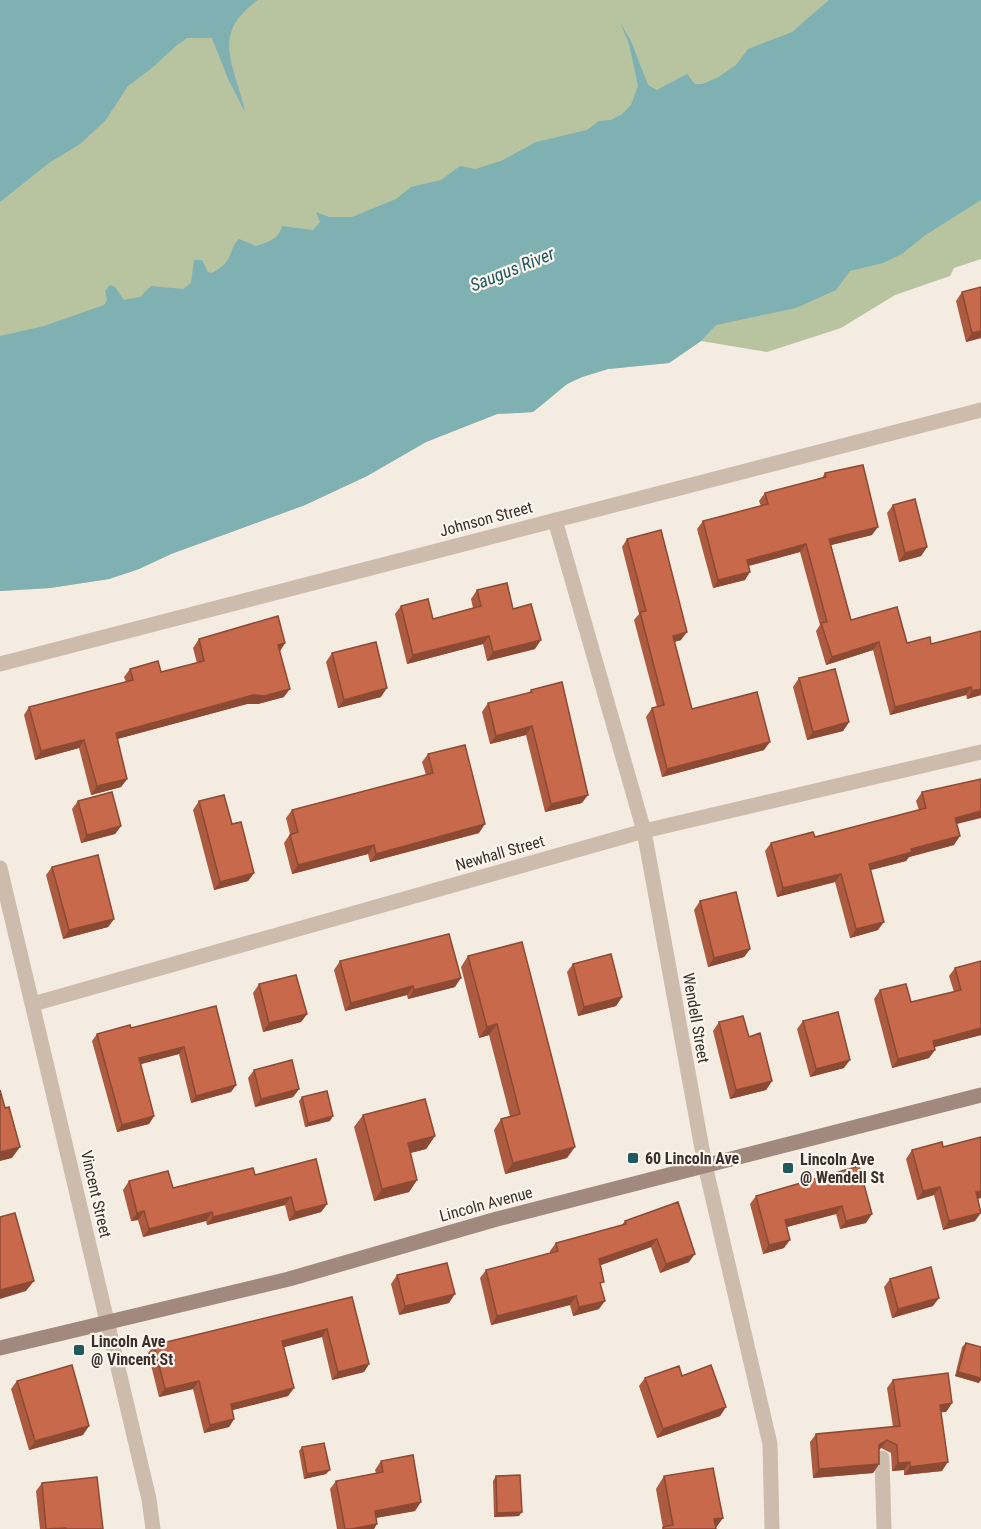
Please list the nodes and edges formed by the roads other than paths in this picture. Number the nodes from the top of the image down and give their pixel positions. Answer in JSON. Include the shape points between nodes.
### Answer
{"nodes":[{"id":1,"x":981,"y":410,"type":"edge"},
{"id":2,"x":555,"y":520,"type":"junction"},
{"id":3,"x":0,"y":664,"type":"edge"},
{"id":4,"x":981,"y":752,"type":"edge"},
{"id":5,"x":645,"y":831,"type":"junction"},
{"id":6,"x":0,"y":868,"type":"edge"},
{"id":7,"x":33,"y":1004,"type":"junction"},
{"id":8,"x":981,"y":1095,"type":"edge"},
{"id":9,"x":705,"y":1165,"type":"junction"},
{"id":10,"x":107,"y":1321,"type":"junction"},
{"id":11,"x":0,"y":1348,"type":"edge"},
{"id":12,"x":882,"y":1458,"type":"edge"},
{"id":13,"x":153,"y":1529,"type":"edge"},
{"id":14,"x":772,"y":1529,"type":"edge"},
{"id":15,"x":884,"y":1529,"type":"edge"}],
"edges":[{"from":1,"to":2,"type":"street","name":"Johnson Street"},
{"from":2,"to":3,"type":"street","name":"Johnson Street"},
{"from":2,"to":5,"type":"street","name":"Wendell Street"},
{"from":4,"to":5,"type":"street","name":"Newhall Street"},
{"from":5,"to":7,"type":"street","name":"Newhall Street"},
{"from":5,"to":9,"type":"street","name":"Wendell Street"},
{"from":6,"to":7,"type":"street","name":"Vincent Street"},
{"from":7,"to":10,"type":"street","name":"Vincent Street"},
{"from":8,"to":9,"type":"main road","name":"Lincoln Avenue"},
{"from":9,"to":10,"type":"main road","name":"Lincoln Avenue","via":[[289,1279]]},
{"from":9,"to":14,"type":"street","name":"Wendell Street","via":[[770,1444]]},
{"from":10,"to":11,"type":"main road","name":"Lincoln Avenue"},
{"from":10,"to":13,"type":"street","name":"Vincent Street"},
{"from":12,"to":15,"type":"street"}]}
